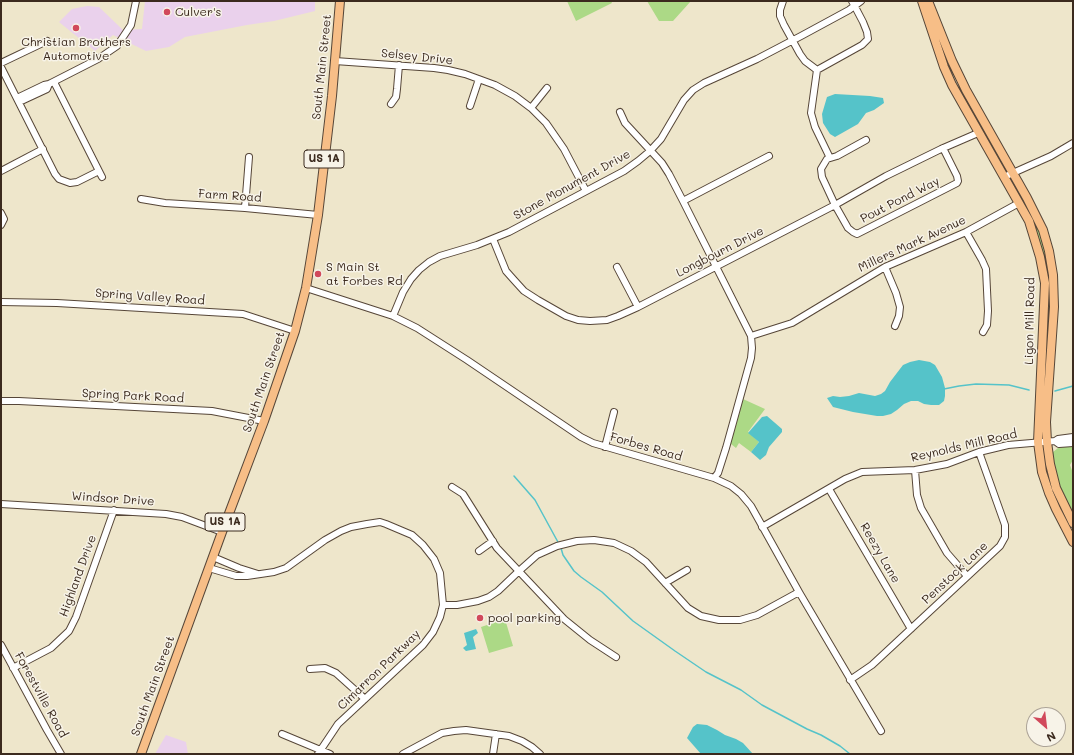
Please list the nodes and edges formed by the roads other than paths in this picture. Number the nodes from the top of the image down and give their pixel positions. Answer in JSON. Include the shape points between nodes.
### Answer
{"nodes":[{"id":1,"x":136,"y":1,"type":"edge"},
{"id":2,"x":340,"y":1,"type":"edge"},
{"id":3,"x":783,"y":1,"type":"edge"},
{"id":4,"x":861,"y":1,"type":"edge"},
{"id":5,"x":922,"y":1,"type":"edge"},
{"id":6,"x":928,"y":1,"type":"edge"},
{"id":7,"x":853,"y":3,"type":"edge"},
{"id":8,"x":793,"y":40,"type":"junction"},
{"id":9,"x":47,"y":41,"type":"dead end"},
{"id":10,"x":335,"y":61,"type":"junction"},
{"id":11,"x":1,"y":64,"type":"edge"},
{"id":12,"x":399,"y":65,"type":"junction"},
{"id":13,"x":1,"y":67,"type":"edge"},
{"id":14,"x":817,"y":70,"type":"junction"},
{"id":15,"x":479,"y":79,"type":"junction"},
{"id":16,"x":52,"y":83,"type":"junction"},
{"id":17,"x":547,"y":88,"type":"dead end"},
{"id":18,"x":18,"y":100,"type":"junction"},
{"id":19,"x":391,"y":104,"type":"dead end"},
{"id":20,"x":470,"y":106,"type":"dead end"},
{"id":21,"x":531,"y":108,"type":"junction"},
{"id":22,"x":620,"y":112,"type":"dead end"},
{"id":23,"x":978,"y":133,"type":"junction"},
{"id":24,"x":866,"y":140,"type":"dead end"},
{"id":25,"x":1073,"y":143,"type":"edge"},
{"id":26,"x":943,"y":148,"type":"junction"},
{"id":27,"x":43,"y":149,"type":"junction"},
{"id":28,"x":650,"y":150,"type":"junction"},
{"id":29,"x":249,"y":156,"type":"dead end"},
{"id":30,"x":769,"y":156,"type":"dead end"},
{"id":31,"x":830,"y":158,"type":"junction"},
{"id":32,"x":1,"y":171,"type":"edge"},
{"id":33,"x":99,"y":171,"type":"junction"},
{"id":34,"x":1013,"y":173,"type":"junction"},
{"id":35,"x":102,"y":177,"type":"dead end"},
{"id":36,"x":1004,"y":177,"type":"junction"},
{"id":37,"x":586,"y":191,"type":"junction"},
{"id":38,"x":141,"y":199,"type":"dead end"},
{"id":39,"x":684,"y":201,"type":"junction"},
{"id":40,"x":1019,"y":203,"type":"junction"},
{"id":41,"x":835,"y":205,"type":"junction"},
{"id":42,"x":246,"y":208,"type":"junction"},
{"id":43,"x":1,"y":213,"type":"edge"},
{"id":44,"x":318,"y":215,"type":"junction"},
{"id":45,"x":1,"y":225,"type":"edge"},
{"id":46,"x":966,"y":232,"type":"junction"},
{"id":47,"x":492,"y":239,"type":"junction"},
{"id":48,"x":716,"y":266,"type":"junction"},
{"id":49,"x":617,"y":267,"type":"dead end"},
{"id":50,"x":885,"y":267,"type":"junction"},
{"id":51,"x":306,"y":288,"type":"junction"},
{"id":52,"x":1,"y":302,"type":"edge"},
{"id":53,"x":638,"y":306,"type":"junction"},
{"id":54,"x":394,"y":316,"type":"junction"},
{"id":55,"x":895,"y":326,"type":"dead end"},
{"id":56,"x":295,"y":330,"type":"junction"},
{"id":57,"x":983,"y":332,"type":"dead end"},
{"id":58,"x":750,"y":336,"type":"junction"},
{"id":59,"x":1,"y":401,"type":"edge"},
{"id":60,"x":614,"y":412,"type":"dead end"},
{"id":61,"x":264,"y":421,"type":"junction"},
{"id":62,"x":1073,"y":437,"type":"edge"},
{"id":63,"x":1045,"y":442,"type":"junction"},
{"id":64,"x":1073,"y":443,"type":"edge"},
{"id":65,"x":605,"y":447,"type":"junction"},
{"id":66,"x":979,"y":452,"type":"junction"},
{"id":67,"x":914,"y":470,"type":"junction"},
{"id":68,"x":714,"y":478,"type":"junction"},
{"id":69,"x":452,"y":487,"type":"dead end"},
{"id":70,"x":829,"y":489,"type":"junction"},
{"id":71,"x":1,"y":504,"type":"edge"},
{"id":72,"x":114,"y":510,"type":"junction"},
{"id":73,"x":1073,"y":524,"type":"edge"},
{"id":74,"x":762,"y":527,"type":"junction"},
{"id":75,"x":222,"y":532,"type":"junction"},
{"id":76,"x":493,"y":541,"type":"junction"},
{"id":77,"x":1073,"y":542,"type":"edge"},
{"id":78,"x":478,"y":551,"type":"dead end"},
{"id":79,"x":213,"y":556,"type":"junction"},
{"id":80,"x":209,"y":568,"type":"junction"},
{"id":81,"x":687,"y":570,"type":"dead end"},
{"id":82,"x":519,"y":571,"type":"junction"},
{"id":83,"x":258,"y":574,"type":"junction"},
{"id":84,"x":967,"y":576,"type":"junction"},
{"id":85,"x":665,"y":583,"type":"junction"},
{"id":86,"x":799,"y":592,"type":"junction"},
{"id":87,"x":443,"y":605,"type":"junction"},
{"id":88,"x":911,"y":629,"type":"junction"},
{"id":89,"x":1,"y":646,"type":"edge"},
{"id":90,"x":616,"y":657,"type":"dead end"},
{"id":91,"x":13,"y":668,"type":"junction"},
{"id":92,"x":310,"y":668,"type":"dead end"},
{"id":93,"x":850,"y":680,"type":"junction"},
{"id":94,"x":365,"y":699,"type":"junction"},
{"id":95,"x":881,"y":731,"type":"dead end"},
{"id":96,"x":282,"y":734,"type":"dead end"},
{"id":97,"x":496,"y":734,"type":"junction"},
{"id":98,"x":319,"y":752,"type":"edge"},
{"id":99,"x":61,"y":754,"type":"edge"},
{"id":100,"x":141,"y":754,"type":"edge"},
{"id":101,"x":330,"y":754,"type":"edge"},
{"id":102,"x":403,"y":754,"type":"edge"},
{"id":103,"x":493,"y":754,"type":"edge"},
{"id":104,"x":540,"y":754,"type":"edge"}],
"edges":[{"from":1,"to":16,"type":"street","via":[[131,25],[117,46],[98,60]]},
{"from":2,"to":10,"type":"main road","name":"South Main Street","number":"US 1A"},
{"from":3,"to":8,"type":"street","via":[[780,16]]},
{"from":4,"to":7,"type":"street","name":"Stone Monument Drive"},
{"from":5,"to":23,"type":"main road","name":"Ligon Mill Road","via":[[944,67]]},
{"from":6,"to":34,"type":"main road","name":"Ligon Mill Road","via":[[966,90]]},
{"from":7,"to":8,"type":"street","name":"Stone Monument Drive","via":[[849,10]]},
{"from":7,"to":14,"type":"street","via":[[868,39],[862,45]]},
{"from":8,"to":14,"type":"street","via":[[805,61]]},
{"from":8,"to":28,"type":"street","name":"Stone Monument Drive","via":[[693,90]]},
{"from":9,"to":11,"type":"street"},
{"from":10,"to":12,"type":"street","name":"Selsey Drive"},
{"from":10,"to":44,"type":"main road","name":"South Main Street","number":"US 1A"},
{"from":12,"to":15,"type":"street","name":"Selsey Drive","via":[[448,70]]},
{"from":12,"to":19,"type":"street","via":[[398,89]]},
{"from":13,"to":18,"type":"street"},
{"from":14,"to":31,"type":"street","via":[[811,113]]},
{"from":15,"to":20,"type":"street"},
{"from":15,"to":21,"type":"street","name":"Selsey Drive","via":[[515,96]]},
{"from":16,"to":18,"type":"street","via":[[47,89]]},
{"from":16,"to":33,"type":"street"},
{"from":17,"to":21,"type":"street"},
{"from":18,"to":27,"type":"street"},
{"from":21,"to":37,"type":"street","name":"Selsey Drive","via":[[556,136]]},
{"from":22,"to":28,"type":"street","via":[[625,124]]},
{"from":23,"to":26,"type":"street","name":"Longbourn Drive"},
{"from":23,"to":36,"type":"main road","name":"Ligon Mill Road"},
{"from":24,"to":31,"type":"street"},
{"from":25,"to":34,"type":"street"},
{"from":26,"to":41,"type":"street","name":"Longbourn Drive"},
{"from":26,"to":41,"type":"street","name":"Pout Pond Way","via":[[957,176],[957,183],[857,234],[848,228]]},
{"from":27,"to":32,"type":"street"},
{"from":27,"to":33,"type":"street","via":[[55,174],[64,181],[77,182]]},
{"from":28,"to":37,"type":"street","name":"Stone Monument Drive","via":[[628,168]]},
{"from":28,"to":39,"type":"street","via":[[662,163]]},
{"from":29,"to":42,"type":"street"},
{"from":30,"to":39,"type":"street"},
{"from":31,"to":41,"type":"street","name":"Pout Pond Way","via":[[826,159],[821,169]]},
{"from":33,"to":35,"type":"street"},
{"from":34,"to":36,"type":"street"},
{"from":34,"to":63,"type":"main road","name":"Ligon Mill Road","via":[[1044,230],[1053,275],[1054,307]]},
{"from":36,"to":40,"type":"main road","name":"Ligon Mill Road"},
{"from":37,"to":47,"type":"street","name":"Stone Monument Drive"},
{"from":38,"to":42,"type":"street","name":"Farm Road"},
{"from":39,"to":48,"type":"street"},
{"from":40,"to":46,"type":"street","name":"Millers Mark Avenue"},
{"from":40,"to":63,"type":"main road","name":"Ligon Mill Road","via":[[1040,256],[1045,283]]},
{"from":41,"to":48,"type":"street","name":"Longbourn Drive"},
{"from":42,"to":44,"type":"street","name":"Farm Road"},
{"from":43,"to":45,"type":"street","via":[[4,219]]},
{"from":44,"to":51,"type":"main road","name":"South Main Street","number":"US 1A"},
{"from":46,"to":50,"type":"street","name":"Millers Mark Avenue"},
{"from":46,"to":57,"type":"street","via":[[986,269],[988,311],[987,325]]},
{"from":47,"to":53,"type":"street","name":"Longbourn Drive","via":[[506,271],[524,291],[566,316],[578,320],[607,320]]},
{"from":47,"to":54,"type":"street","name":"Stone Monument Drive","via":[[429,262],[411,279]]},
{"from":48,"to":53,"type":"street","name":"Longbourn Drive"},
{"from":48,"to":58,"type":"street"},
{"from":49,"to":53,"type":"street"},
{"from":50,"to":55,"type":"street","via":[[900,307]]},
{"from":50,"to":58,"type":"street","name":"Millers Mark Avenue","via":[[792,323]]},
{"from":51,"to":54,"type":"street","name":"Forbes Road"},
{"from":51,"to":56,"type":"main road","name":"South Main Street","number":"US 1A"},
{"from":52,"to":56,"type":"street","name":"Spring Valley Road","via":[[243,314]]},
{"from":54,"to":65,"type":"street","name":"Forbes Road","via":[[449,349],[581,437]]},
{"from":56,"to":61,"type":"main road","name":"South Main Street","number":"US 1A"},
{"from":58,"to":68,"type":"street","via":[[752,358],[718,473]]},
{"from":59,"to":61,"type":"street","name":"Spring Park Road","via":[[212,411]]},
{"from":60,"to":65,"type":"street"},
{"from":61,"to":75,"type":"main road","name":"South Main Street","number":"US 1A"},
{"from":62,"to":63,"type":"street"},
{"from":63,"to":64,"type":"street"},
{"from":63,"to":66,"type":"street","name":"Reynolds Mill Road","via":[[1008,444]]},
{"from":63,"to":73,"type":"main road","name":"Ligon Mill Road","via":[[1056,488]]},
{"from":63,"to":77,"type":"main road","name":"Ligon Mill Road","via":[[1042,472],[1048,493]]},
{"from":65,"to":68,"type":"street","name":"Forbes Road"},
{"from":66,"to":67,"type":"street","name":"Reynolds Mill Road","via":[[947,464]]},
{"from":66,"to":84,"type":"street","name":"Penstock Lane","via":[[1005,525],[1005,536],[1000,546]]},
{"from":67,"to":70,"type":"street","name":"Reynolds Mill Road","via":[[862,472]]},
{"from":67,"to":84,"type":"street","via":[[921,508],[947,553]]},
{"from":68,"to":74,"type":"street","name":"Forbes Road","via":[[741,494]]},
{"from":69,"to":76,"type":"street","via":[[463,494]]},
{"from":70,"to":74,"type":"street","name":"Reynolds Mill Road"},
{"from":70,"to":88,"type":"street","name":"Reezy Lane"},
{"from":71,"to":72,"type":"street","name":"Windsor Drive"},
{"from":72,"to":75,"type":"street","name":"Windsor Drive","via":[[182,517]]},
{"from":72,"to":91,"type":"street","name":"Highland Drive","via":[[69,631],[51,648]]},
{"from":74,"to":86,"type":"street","name":"Forbes Road"},
{"from":75,"to":79,"type":"main road","name":"South Main Street","number":"US 1A"},
{"from":76,"to":78,"type":"street"},
{"from":76,"to":82,"type":"street"},
{"from":79,"to":80,"type":"main road","name":"South Main Street","number":"US 1A"},
{"from":79,"to":83,"type":"street","name":"Cimarron Parkway"},
{"from":80,"to":83,"type":"street","name":"Cimarron Parkway","via":[[236,576]]},
{"from":80,"to":100,"type":"main road","name":"South Main Street","number":"US 1A"},
{"from":81,"to":85,"type":"street"},
{"from":82,"to":85,"type":"street","via":[[537,555],[557,546],[594,540],[614,543],[631,551],[646,562]]},
{"from":82,"to":87,"type":"street","via":[[498,592],[489,597],[457,605]]},
{"from":82,"to":90,"type":"street","via":[[564,619]]},
{"from":83,"to":87,"type":"street","name":"Cimarron Parkway","via":[[286,568],[325,540],[351,527],[380,522],[412,535],[434,559],[440,573]]},
{"from":84,"to":88,"type":"street","name":"Penstock Lane"},
{"from":85,"to":86,"type":"street","via":[[688,608],[701,616],[718,620],[740,620],[757,615]]},
{"from":86,"to":93,"type":"street","name":"Forbes Road"},
{"from":87,"to":94,"type":"street","name":"Cimarron Parkway","via":[[433,632],[423,645]]},
{"from":88,"to":93,"type":"street","name":"Penstock Lane","via":[[872,665]]},
{"from":89,"to":91,"type":"street","name":"Forestville Road"},
{"from":91,"to":99,"type":"street","name":"Forestville Road"},
{"from":92,"to":94,"type":"street","via":[[325,668],[336,673]]},
{"from":93,"to":95,"type":"street","name":"Forbes Road"},
{"from":94,"to":98,"type":"street","name":"Cimarron Parkway","via":[[338,724]]},
{"from":96,"to":98,"type":"street"},
{"from":97,"to":102,"type":"street","via":[[454,731],[442,734]]},
{"from":97,"to":103,"type":"street"},
{"from":97,"to":104,"type":"street","via":[[522,741]]},
{"from":98,"to":101,"type":"street"}]}
